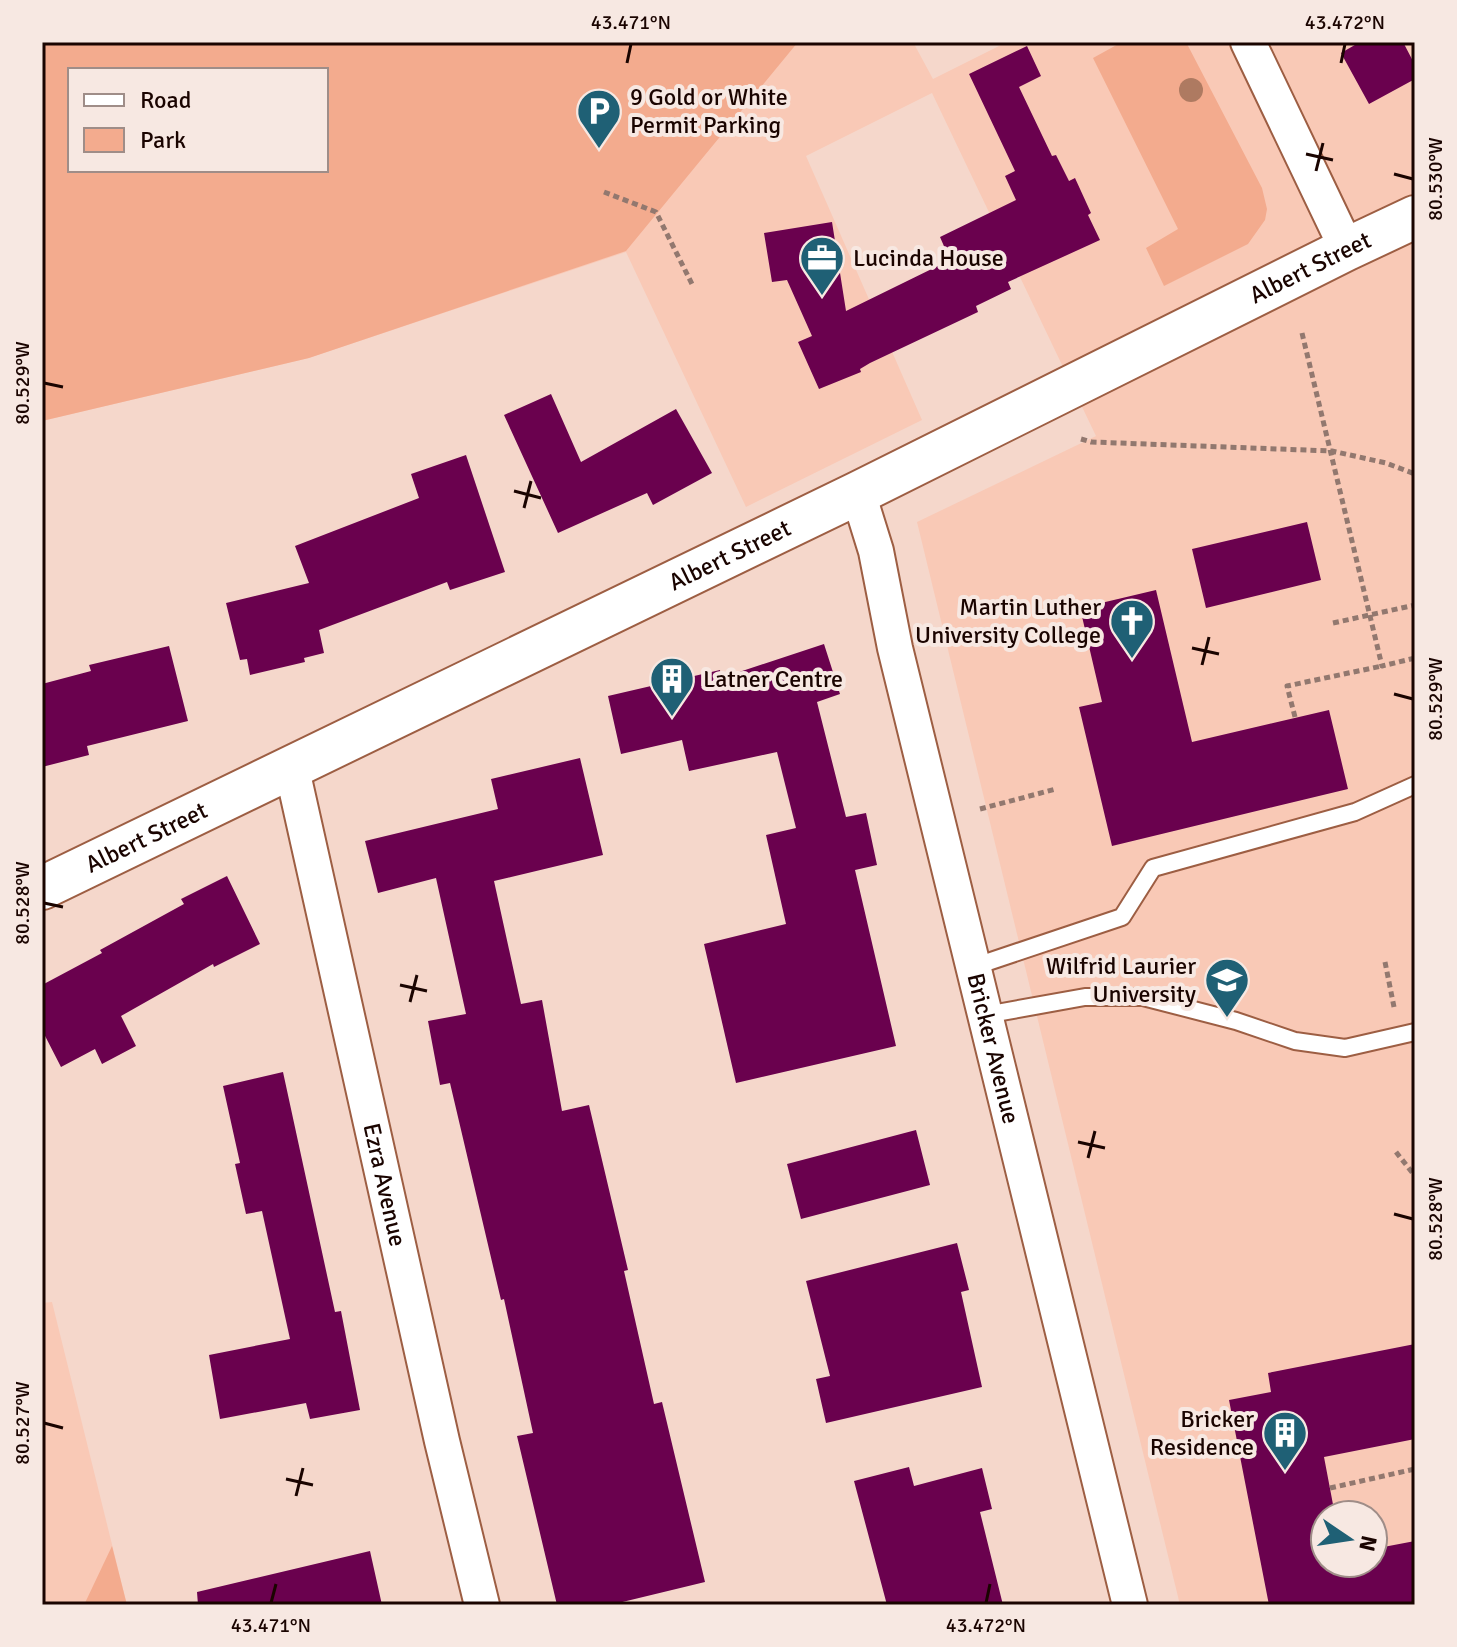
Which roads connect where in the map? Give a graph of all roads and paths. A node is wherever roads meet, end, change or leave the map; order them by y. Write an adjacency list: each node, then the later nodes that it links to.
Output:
1 (1248, 42): 4 (street)
2 (604, 192): 5 (path)
3 (1415, 217): 4 (street, Albert Street)
4 (1347, 249): 10 (street, Albert Street)
5 (692, 284)
6 (1302, 333): 8 (path)
7 (1081, 439): 8 (path)
8 (1332, 451): 9 (path); 12 (path)
9 (1415, 474)
10 (858, 493): 17 (street, Albert Street); 23 (street, Bricker Avenue)
11 (1415, 605): 12 (path)
12 (1370, 615): 13 (path); 15 (path)
13 (1333, 623)
14 (1415, 658): 15 (path)
15 (1382, 666): 16 (path)
16 (1295, 717)
17 (291, 765): 21 (street, Albert Street); 30 (street, Ezra Avenue)
18 (1415, 785): 23 (lane)
19 (1056, 789): 20 (path)
20 (980, 809)
21 (42, 888)
22 (1385, 962): 25 (path)
23 (973, 967): 24 (street, Bricker Avenue)
24 (985, 1015): 25 (lane); 31 (street, Bricker Avenue)
25 (1407, 1034)
26 (1396, 1152): 27 (path)
27 (1415, 1176)
28 (1415, 1469): 29 (path)
29 (1330, 1488)
30 (482, 1605)
31 (1130, 1605)

